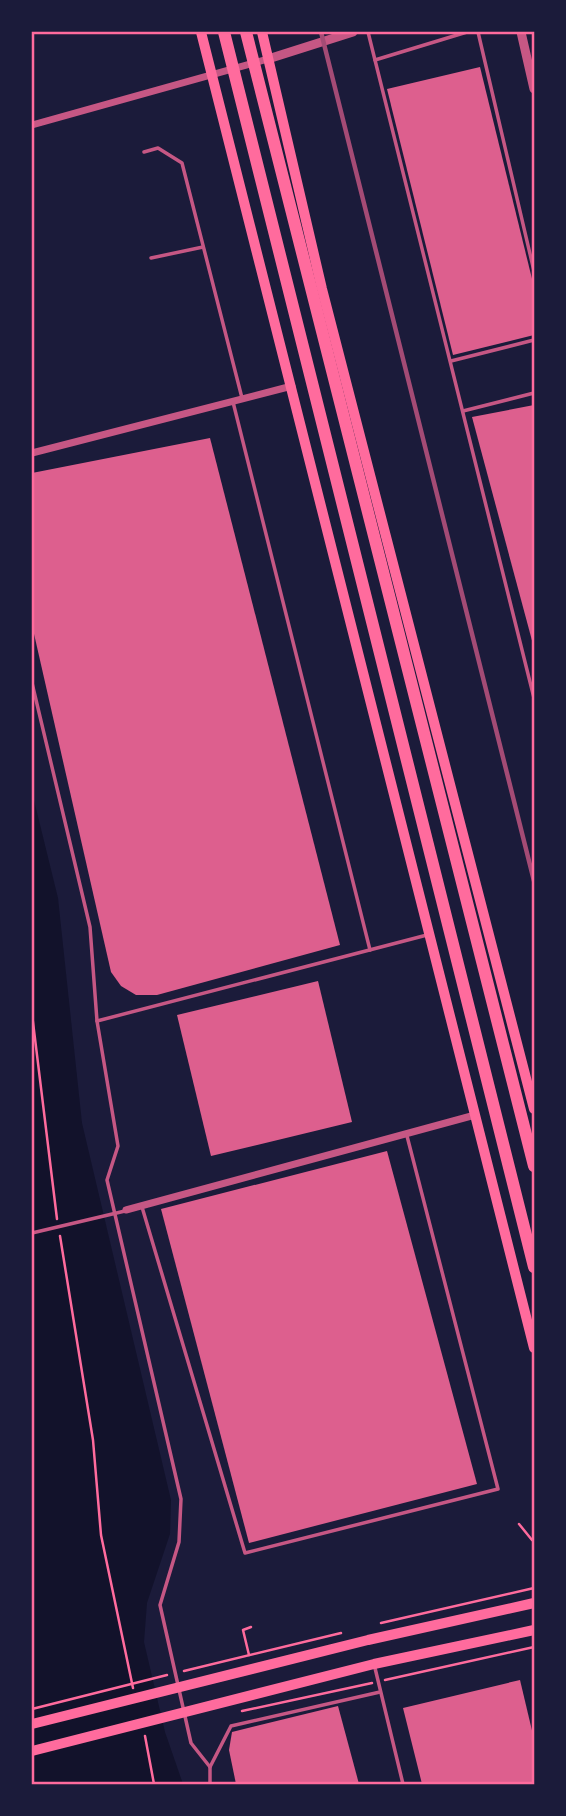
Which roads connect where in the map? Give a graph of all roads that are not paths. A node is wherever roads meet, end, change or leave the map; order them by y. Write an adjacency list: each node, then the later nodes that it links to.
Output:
1 (201, 32): 13 (main road)
2 (224, 32): 40 (highway)
3 (246, 32): 36 (highway)
4 (262, 32): 11 (main road)
5 (353, 32): 11 (street)
6 (368, 32): 12 (lane)
7 (467, 32): 12 (lane)
8 (478, 32): 19 (lane)
9 (521, 32): 10 (street)
10 (530, 49): 14 (street)
11 (268, 59): 13 (street); 33 (main road)
12 (375, 60): 21 (lane)
13 (210, 77): 15 (street); 22 (main road)
14 (534, 89)
15 (32, 125)
16 (144, 152): 17 (lane)
17 (203, 247): 18 (lane); 24 (lane)
18 (151, 258)
19 (534, 271)
20 (534, 340): 21 (lane)
21 (450, 361): 26 (lane)
22 (292, 386): 24 (street); 30 (main road)
23 (534, 393): 26 (lane)
24 (242, 398): 25 (street)
25 (232, 401): 27 (street); 31 (lane)
26 (463, 411): 29 (lane)
27 (32, 453)
28 (32, 683): 32 (lane)
29 (534, 698)
30 (430, 934): 31 (lane); 34 (main road)
31 (370, 950): 32 (lane)
32 (97, 1021): 48 (lane)
33 (534, 1109)
34 (475, 1115): 35 (street); 41 (main road)
35 (406, 1133): 37 (street); 37 (lane)
36 (534, 1166)
37 (141, 1206): 38 (street)
38 (126, 1210): 39 (lane)
39 (32, 1233)
40 (534, 1267)
41 (534, 1348)
42 (534, 1603): 46 (main road)
43 (534, 1630): 44 (main road)
44 (374, 1664): 45 (lane); 47 (main road)
45 (380, 1692): 48 (lane); 50 (lane)
46 (32, 1724)
47 (32, 1751)
48 (209, 1767): 49 (lane)
49 (210, 1784)
50 (403, 1784)

